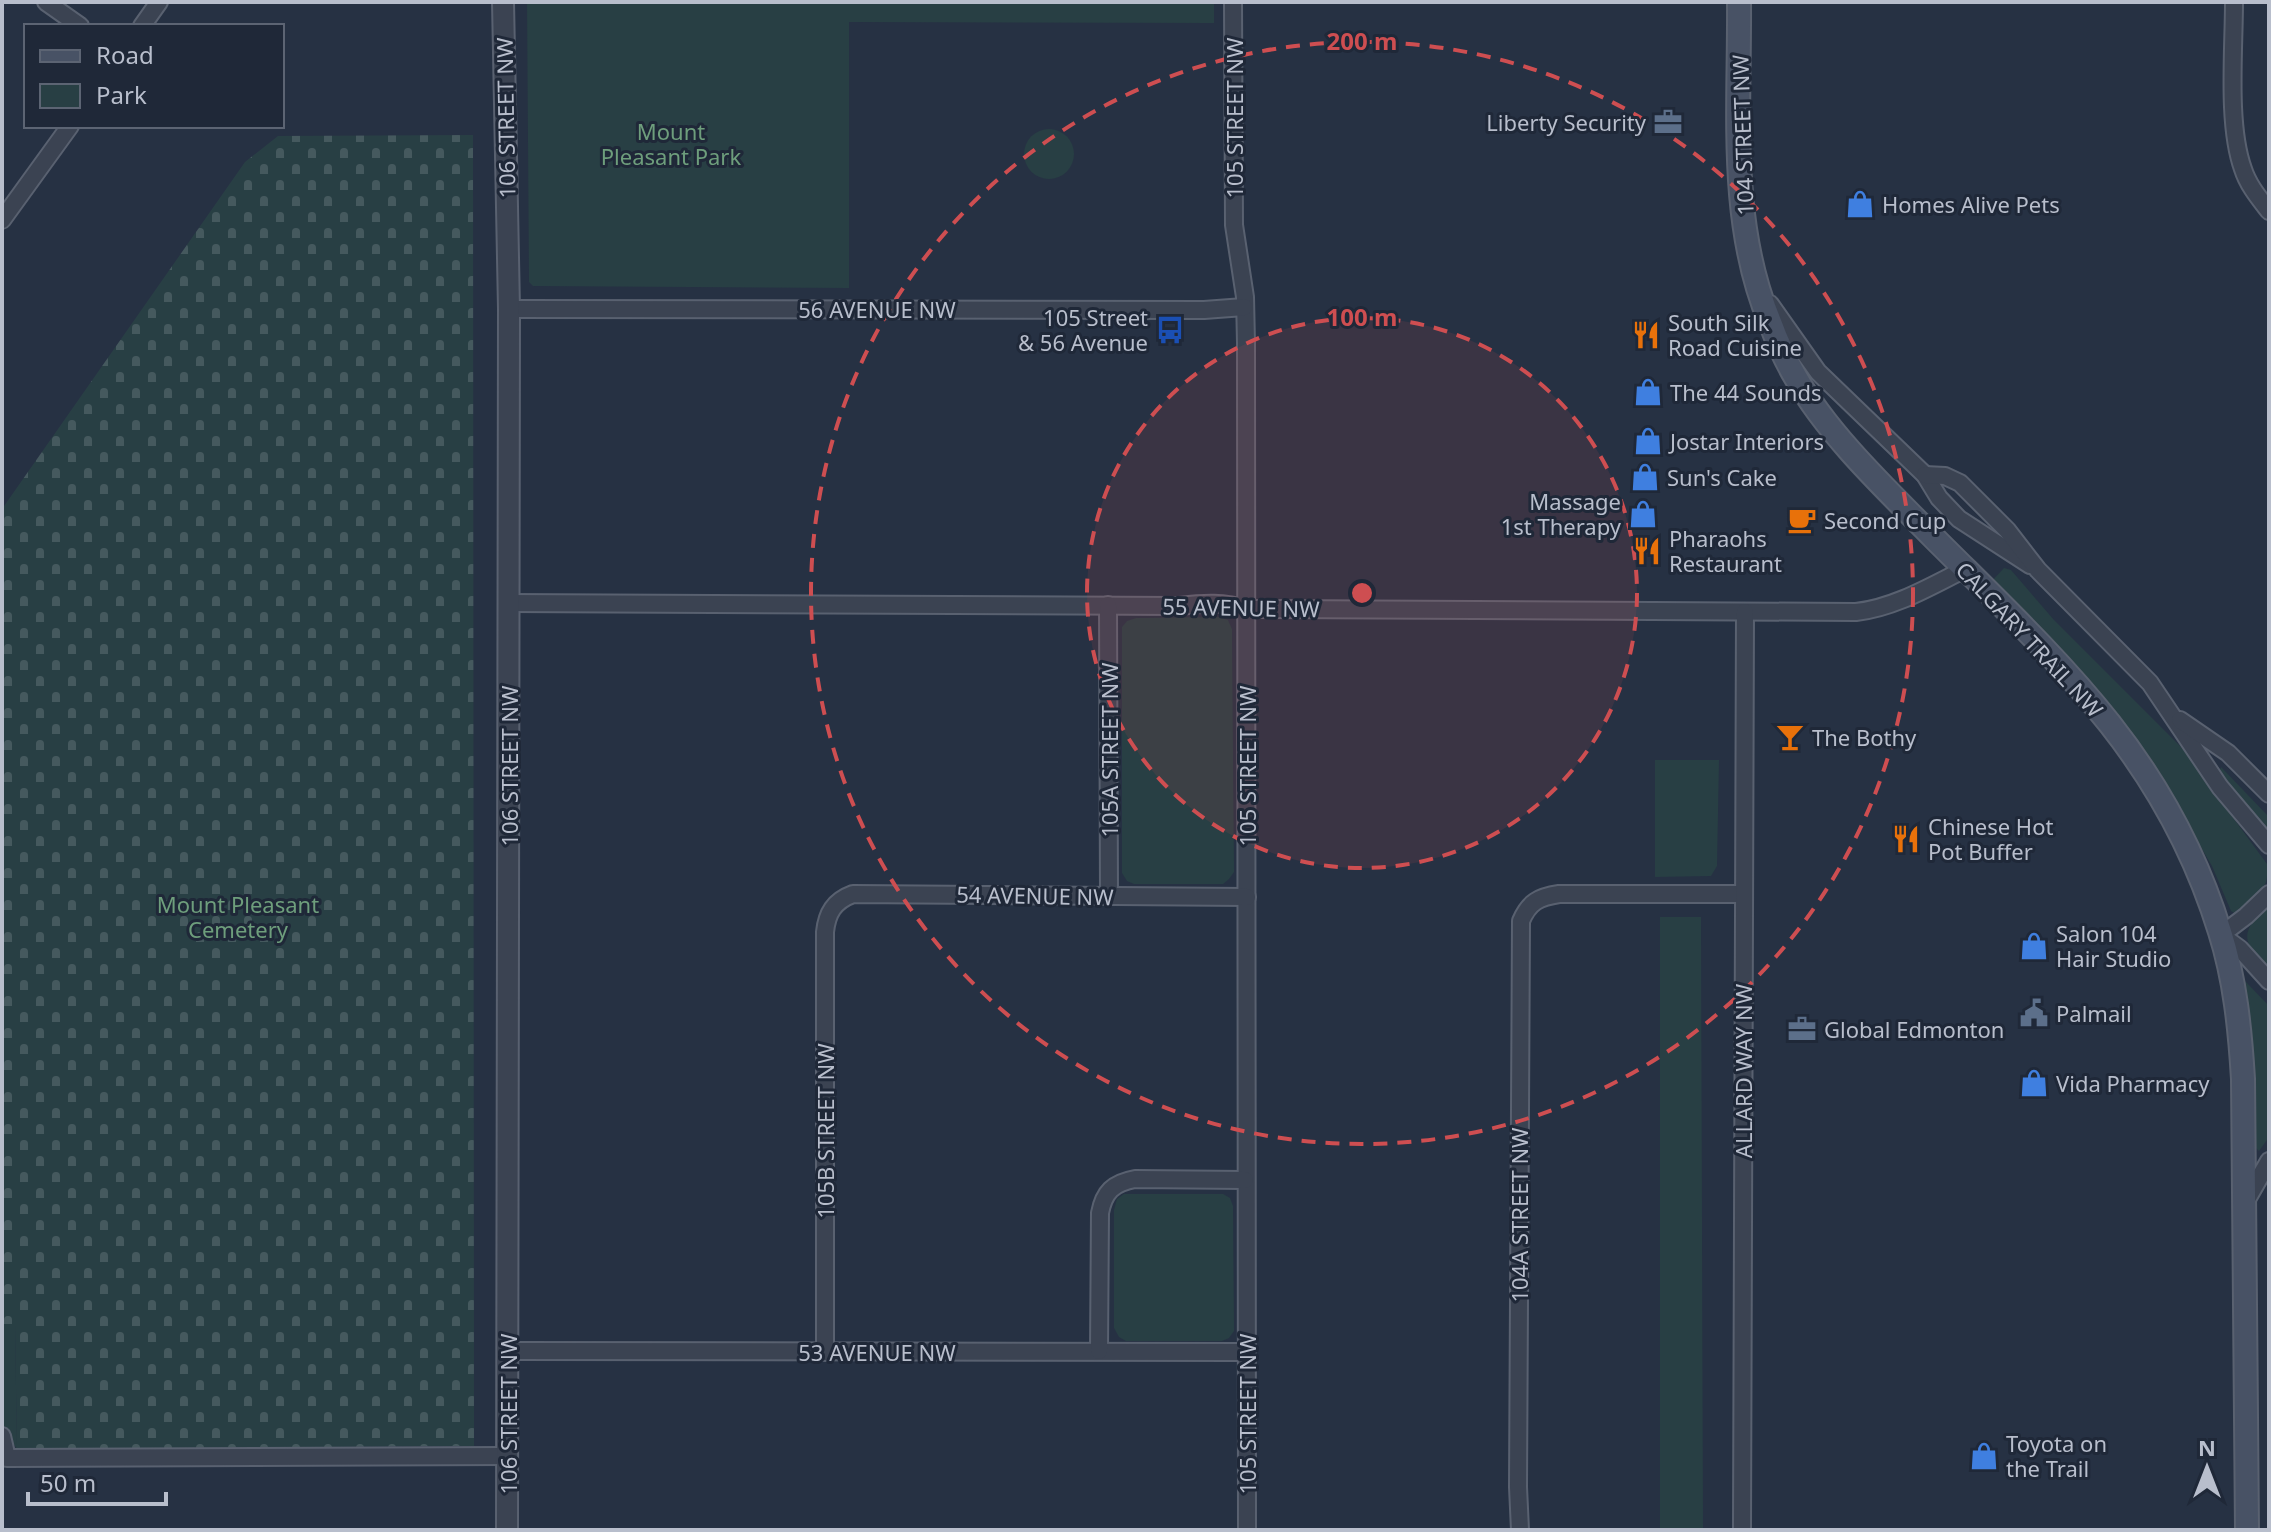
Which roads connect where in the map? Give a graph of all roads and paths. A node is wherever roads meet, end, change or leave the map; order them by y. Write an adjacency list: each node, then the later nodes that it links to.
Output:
1 (46, 2): 7 (street)
2 (159, 2): 8 (street)
3 (503, 2): 14 (street, 106 STREET NW)
4 (1233, 2): 13 (street, 105 STREET NW)
5 (1739, 2): 12 (main road, 104 STREET NW)
6 (2234, 2): 10 (street)
7 (77, 24)
8 (143, 24)
9 (69, 128): 11 (street)
10 (2269, 211)
11 (2, 220)
12 (1755, 277): 15 (street, CALGARY TRAIL NW); 16 (main road, CALGARY TRAIL NW)
13 (1244, 307): 14 (street, 56 AVENUE NW); 20 (street, 105 STREET NW)
14 (509, 309): 18 (street, 106 STREET NW)
15 (1925, 475): 17 (street, CALGARY TRAIL NW); 17 (street, CALGARY TRAIL NW)
16 (1965, 569): 21 (street, 55 AVENUE NW); 30 (main road, CALGARY TRAIL NW)
17 (2038, 570): 22 (street, CALGARY TRAIL NW)
18 (508, 603): 19 (street, 55 AVENUE NW); 35 (street, 106 STREET NW)
19 (1108, 605): 20 (street, 55 AVENUE NW); 27 (street, 105A STREET NW)
20 (1247, 609): 21 (street, 55 AVENUE NW); 28 (street, 105 STREET NW)
21 (1745, 612): 25 (street, ALLARD WAY NW)
22 (2172, 714): 23 (street, CALGARY TRAIL NW); 24 (street, CALGARY TRAIL NW)
23 (2269, 794)
24 (2269, 845)
25 (1744, 894): 43 (street, 104A STREET NW); 44 (street, ALLARD WAY NW)
26 (2269, 894): 30 (street)
27 (1109, 896): 28 (street, 54 AVENUE NW); 29 (street, 54 AVENUE NW)
28 (1247, 897): 33 (street, 105 STREET NW)
29 (830, 910): 37 (street, 105B STREET NW)
30 (2221, 935): 31 (street); 34 (main road, CALGARY TRAIL NW)
31 (2269, 981)
32 (2269, 1161): 34 (street)
33 (1245, 1180): 36 (street); 38 (street, 105 STREET NW)
34 (2245, 1202): 45 (main road, CALGARY TRAIL NW)
35 (507, 1351): 37 (street, 53 AVENUE NW); 40 (street, 106 STREET NW)
36 (1099, 1351): 37 (street, 53 AVENUE NW); 38 (street, 53 AVENUE NW)
37 (825, 1352)
38 (1247, 1352): 42 (street, 105 STREET NW)
39 (2, 1436): 40 (street)
40 (507, 1456): 41 (street, 106 STREET NW)
41 (507, 1530)
42 (1247, 1530)
43 (1520, 1530)
44 (1742, 1530)
45 (2247, 1530)

